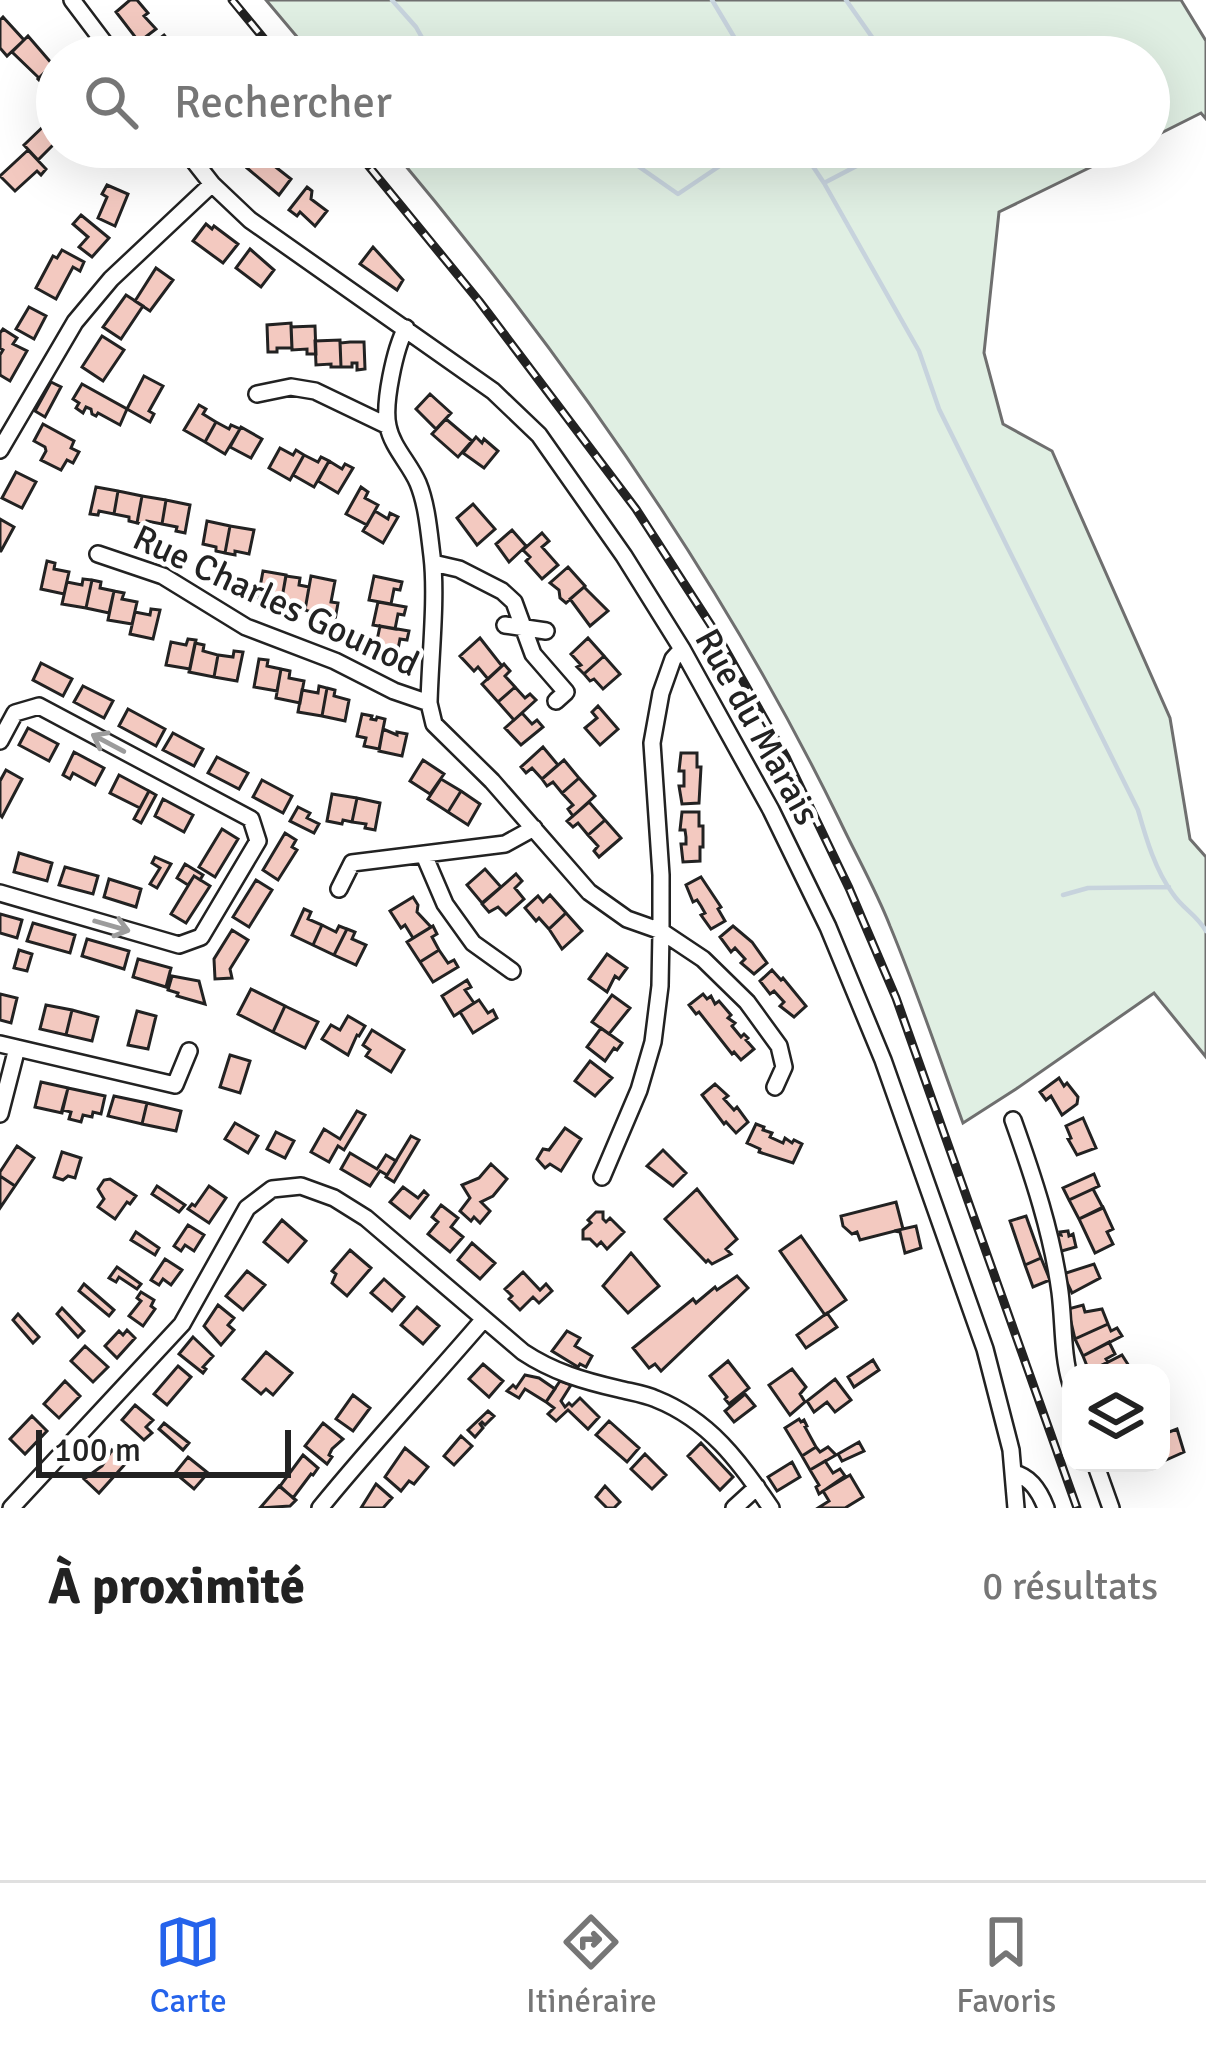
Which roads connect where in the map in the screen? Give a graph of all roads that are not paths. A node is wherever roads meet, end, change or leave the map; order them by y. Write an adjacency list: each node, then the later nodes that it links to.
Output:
1 (72, 0): 2 (street)
2 (99, 36)
3 (199, 168): 4 (street, Rue du Marais)
4 (212, 184): 5 (street, Rue du Marais); 8 (street)
5 (406, 328): 7 (street); 14 (street, Rue du Marais)
6 (257, 394): 7 (street)
7 (388, 426): 10 (street)
8 (0, 448)
9 (98, 554): 16 (street, Rue Charles Gounod)
10 (433, 563): 12 (street); 16 (street)
11 (505, 625): 12 (street)
12 (524, 628): 13 (street); 15 (street)
13 (546, 631)
14 (682, 649): 22 (street); 33 (street, Rue du Marais)
15 (556, 701)
16 (429, 703): 18 (street)
17 (0, 741): 21 (street, one-way to 17)
18 (534, 829): 19 (street); 22 (street)
19 (424, 855): 20 (street); 23 (street)
20 (339, 890)
21 (0, 893)
22 (661, 931): 26 (street); 29 (street)
23 (512, 971)
24 (8, 1046): 25 (street); 27 (street)
25 (189, 1051)
26 (775, 1087)
27 (0, 1114)
28 (1013, 1120): 31 (street)
29 (602, 1177)
30 (484, 1319): 34 (street); 35 (street); 36 (street)
31 (1066, 1364)
32 (1098, 1472): 41 (street)
33 (1014, 1473): 39 (street, Rue du Marais); 40 (street)
34 (757, 1487): 37 (street); 38 (street)
35 (11, 1508)
36 (320, 1508)
37 (734, 1508)
38 (771, 1508)
39 (1016, 1508)
40 (1046, 1508)
41 (1111, 1508)

